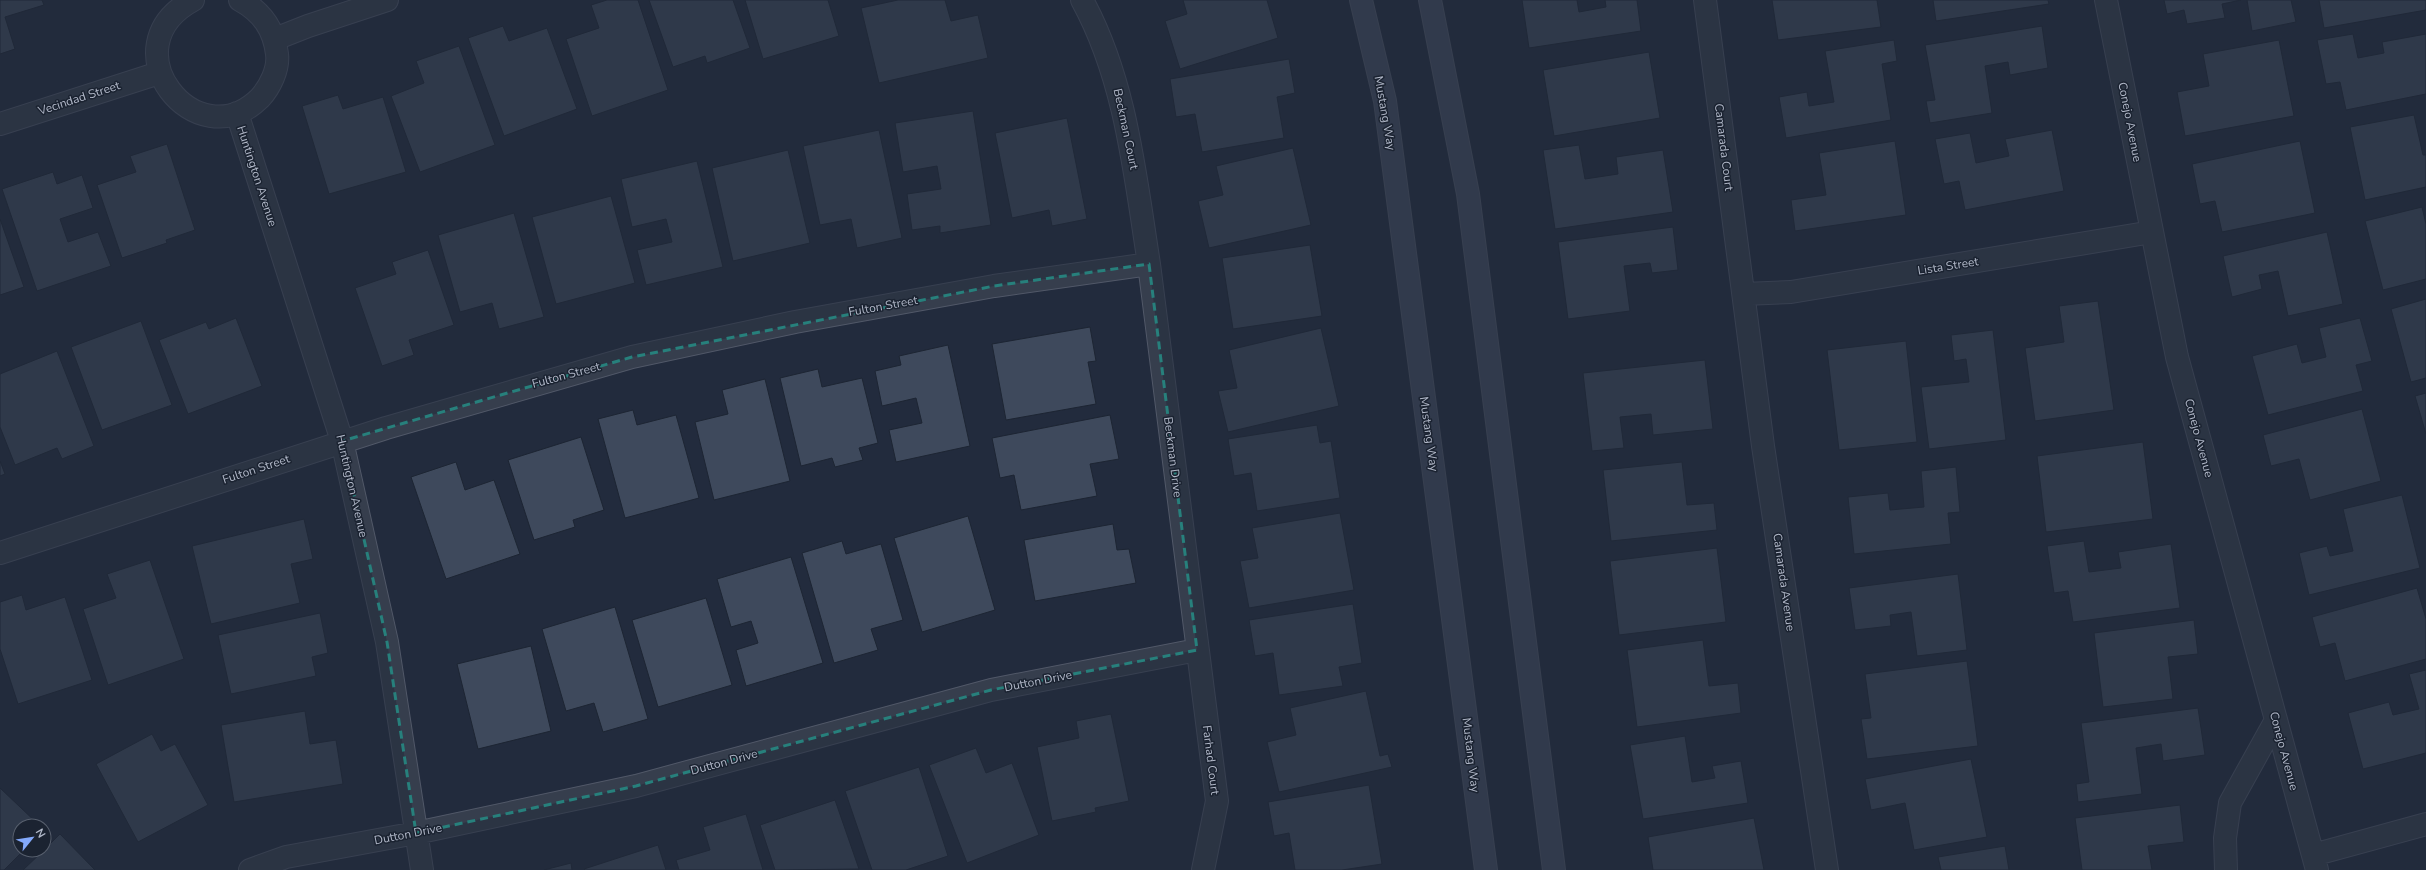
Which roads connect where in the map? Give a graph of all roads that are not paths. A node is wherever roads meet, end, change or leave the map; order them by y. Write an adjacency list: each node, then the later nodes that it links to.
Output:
1 (193, 0): 10 (street)
2 (240, 0): 9 (street)
3 (387, 0): 9 (street)
4 (1082, 0): 14 (street, Beckman Court)
5 (1361, 0): 26 (street, Mustang Way)
6 (1430, 0): 27 (street)
7 (1705, 0): 15 (street, Camarada Court)
8 (2106, 0): 13 (street, Conejo Avenue)
9 (275, 39): 11 (street)
10 (159, 73): 11 (street); 12 (street, Vecindad Street)
11 (237, 113): 16 (street, Huntington Avenue)
12 (0, 124)
13 (2152, 232): 15 (street, Lista Street); 19 (street, Conejo Avenue)
14 (1149, 264): 16 (street, Fulton Street); 18 (street, Beckman Drive)
15 (1744, 294): 28 (street, Camarada Avenue)
16 (342, 441): 17 (street, Fulton Street); 21 (street, Huntington Avenue)
17 (0, 553)
18 (1197, 650): 21 (street, Dutton Drive); 25 (street, Farhad Court)
19 (2276, 720): 22 (street, Conejo Avenue); 29 (street)
20 (2426, 824): 22 (street)
21 (416, 833): 23 (street, Dutton Drive); 24 (street, Huntington Avenue)
22 (2315, 862)
23 (250, 870)
24 (422, 870)
25 (1203, 870)
26 (1486, 870)
27 (1554, 870)
28 (1826, 870)
29 (2226, 870)

